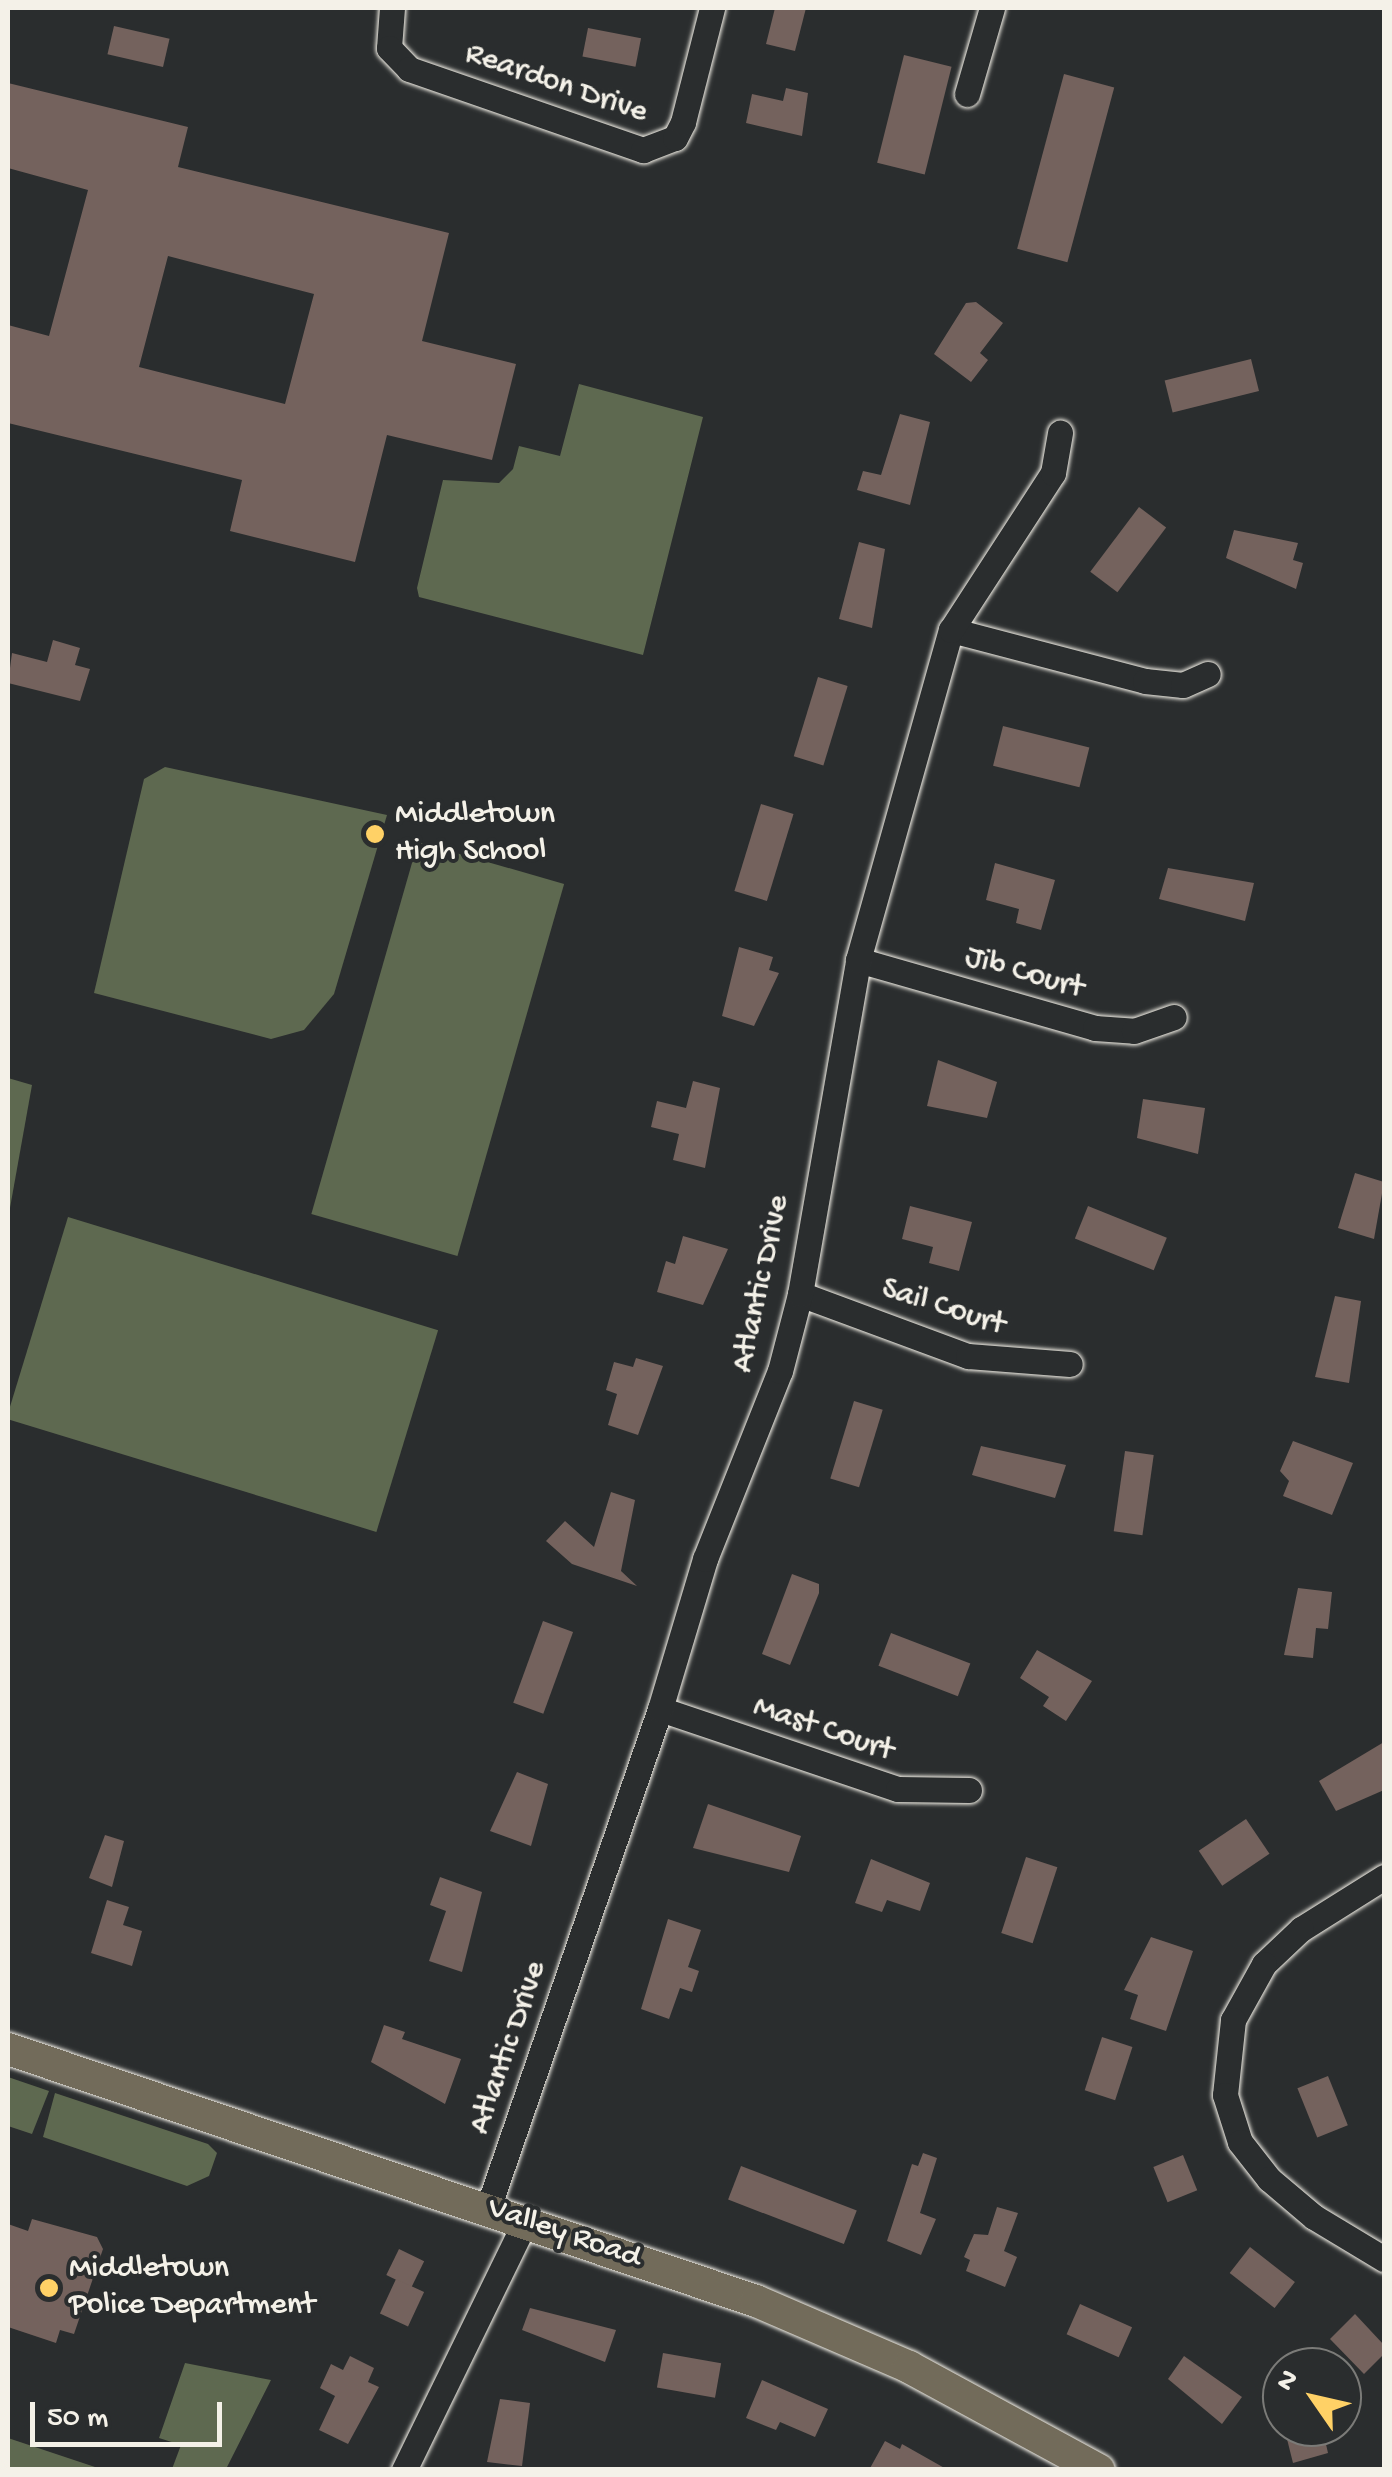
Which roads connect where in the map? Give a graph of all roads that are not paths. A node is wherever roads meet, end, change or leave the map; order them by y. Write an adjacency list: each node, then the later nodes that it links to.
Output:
1 (392, 8): 2 (street, Reardon Drive)
2 (712, 8)
3 (992, 8): 4 (street)
4 (967, 94)
5 (1060, 433): 6 (street, Atlantic Drive)
6 (951, 630): 7 (street); 8 (street, Atlantic Drive)
7 (1208, 674)
8 (858, 960): 9 (street, Jib Court); 10 (street, Atlantic Drive)
9 (1174, 1017)
10 (800, 1294): 11 (street, Sail Court); 12 (street, Atlantic Drive)
11 (1070, 1364)
12 (660, 1710): 13 (street, Mast Court); 16 (street, Atlantic Drive)
13 (969, 1790)
14 (1384, 1877): 18 (street)
15 (8, 2049): 16 (main road, Valley Road)
16 (488, 2208): 17 (main road, Valley Road)
17 (526, 2220): 19 (street); 20 (main road, Valley Road)
18 (1384, 2259)
19 (404, 2470)
20 (1099, 2470)

